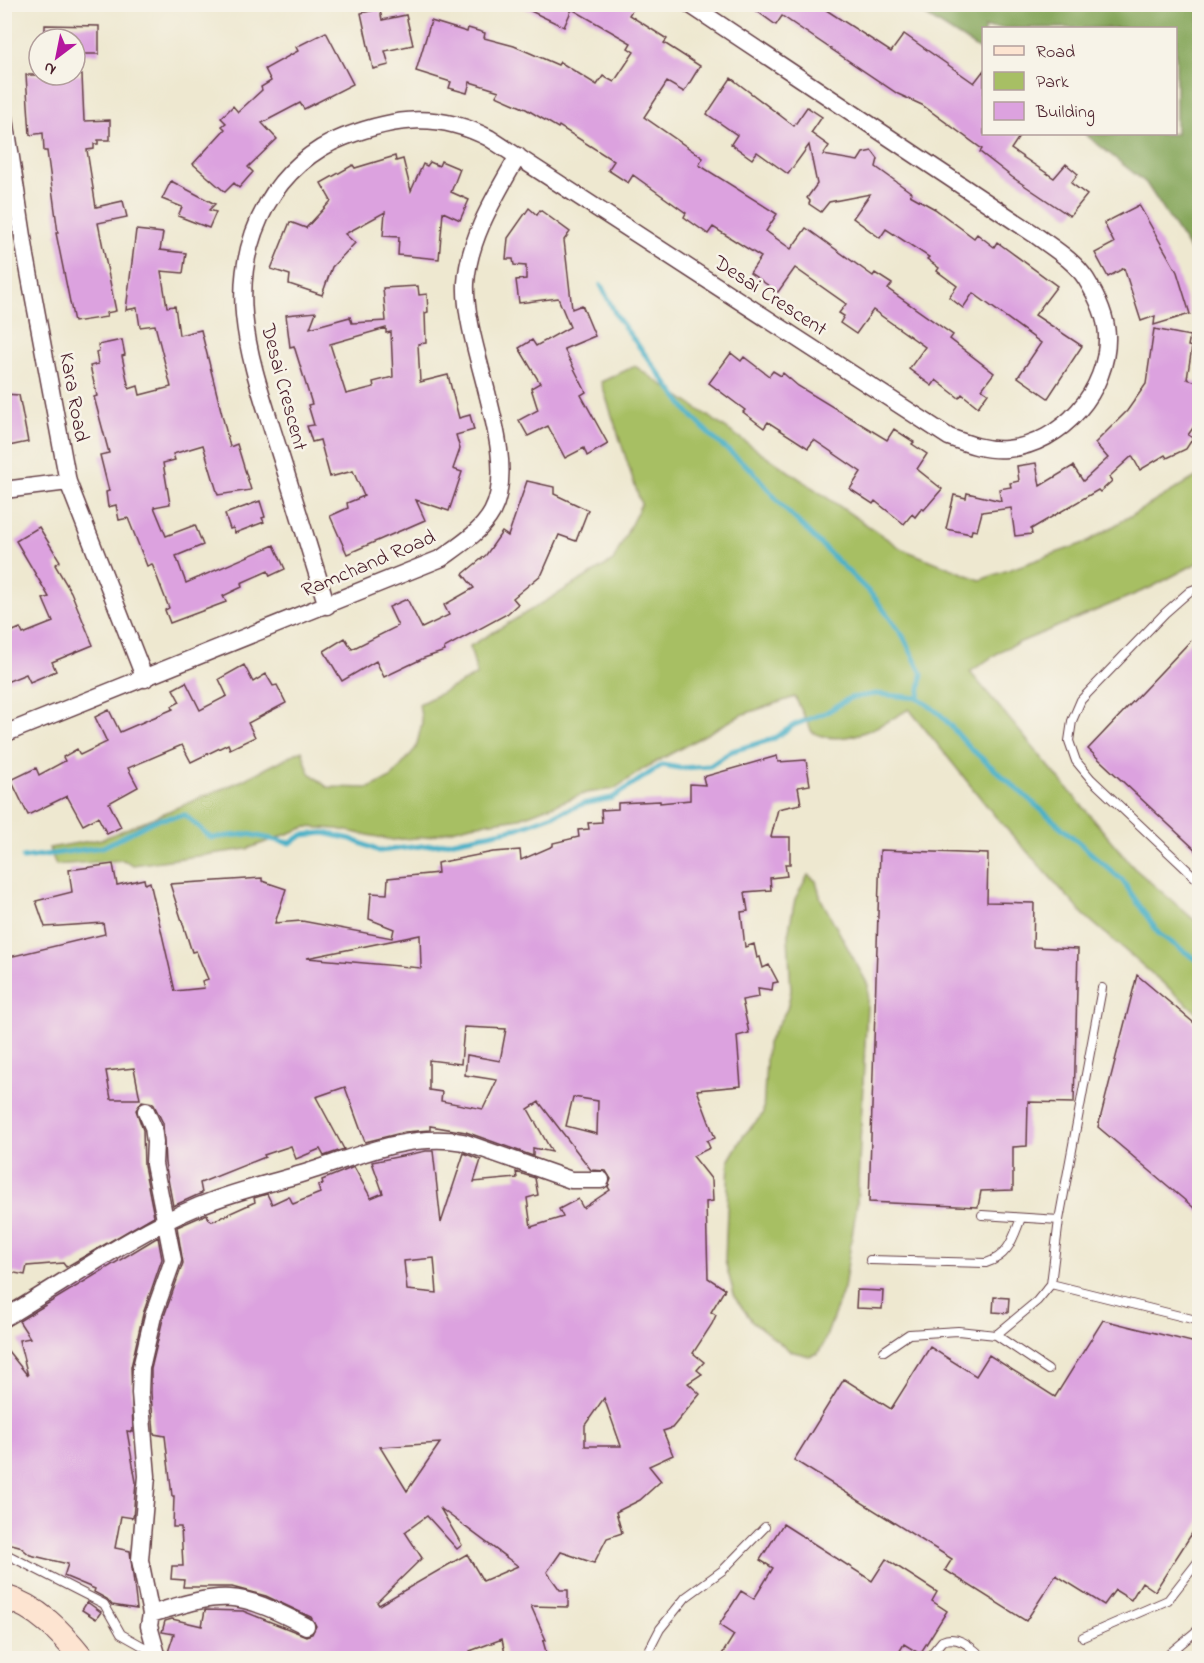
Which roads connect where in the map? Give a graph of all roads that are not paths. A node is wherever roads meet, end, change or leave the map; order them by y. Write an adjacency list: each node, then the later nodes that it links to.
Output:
1 (689, 4): 3 (street, Desai Crescent)
2 (4, 112): 4 (street, Kara Road)
3 (518, 156): 7 (street, Ramchand Road); 7 (street, Desai Crescent)
4 (68, 482): 5 (street); 8 (street, Kara Road)
5 (4, 490)
6 (1200, 587): 10 (lane)
7 (327, 606): 8 (street, Ramchand Road)
8 (145, 680): 9 (street, Ramchand Road)
9 (4, 734)
10 (1200, 882)
11 (1101, 988): 16 (lane)
12 (146, 1111): 17 (street)
13 (601, 1180): 17 (street)
14 (982, 1215): 15 (lane)
15 (1021, 1218): 16 (lane); 18 (lane)
16 (1059, 1220): 19 (lane)
17 (164, 1221): 20 (street); 29 (street)
18 (870, 1260)
19 (1051, 1284): 21 (lane); 22 (lane)
20 (4, 1318)
21 (1200, 1321)
22 (996, 1335): 23 (lane); 24 (lane)
23 (884, 1351)
24 (1048, 1370)
25 (765, 1527): 37 (lane)
26 (4, 1553): 35 (lane)
27 (1200, 1558): 32 (lane)
28 (4, 1597): 36 (street)
29 (151, 1614): 30 (street); 35 (street)
30 (306, 1626)
31 (1200, 1628): 33 (lane)
32 (1083, 1637)
33 (1170, 1653)
34 (973, 1655): 38 (lane); 39 (lane)
35 (157, 1656)
36 (82, 1659)
37 (645, 1659)
38 (928, 1659)
39 (984, 1659)

